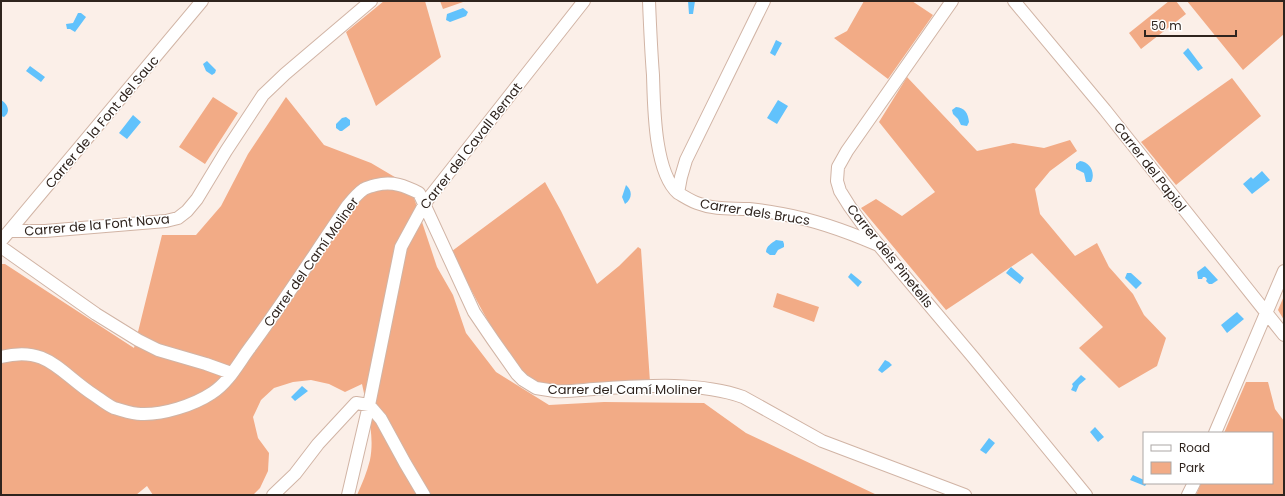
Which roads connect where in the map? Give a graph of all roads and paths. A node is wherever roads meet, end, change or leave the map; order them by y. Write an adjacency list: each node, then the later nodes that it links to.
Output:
1 (202, 1): 10 (street, Carrer de la Font del Sauc)
2 (371, 1): 10 (street, Carrer de la Font Nova)
3 (584, 1): 9 (street, Carrer del Cavall Bernat)
4 (648, 1): 8 (street)
5 (764, 1): 8 (street)
6 (952, 1): 12 (street, Carrer dels Pinetells)
7 (1014, 1): 15 (street, Carrer del Papiol)
8 (678, 193): 12 (street, Carrer dels Brucs)
9 (425, 203): 18 (street, Carrer del Camí Moliner); 19 (street, Carrer del Cavall Bernat); 25 (street, Carrer del Camí Moliner)
10 (10, 231): 11 (street, Carrer de la Font del Sauc)
11 (1, 241)
12 (879, 245): 26 (street, Carrer dels Pinetells)
13 (1, 246): 18 (street)
14 (1284, 271): 15 (street)
15 (1266, 314): 16 (street, Carrer del Papiol); 20 (street)
16 (1284, 335)
17 (1, 357): 18 (street, Carrer del Camí Moliner)
18 (232, 373)
19 (369, 405): 22 (street); 23 (street, Carrer del Cavall Bernat); 24 (street)
20 (1215, 432)
21 (1194, 484): 27 (street)
22 (273, 495)
23 (348, 495)
24 (424, 495)
25 (964, 495)
26 (1086, 495)
27 (1188, 495)

